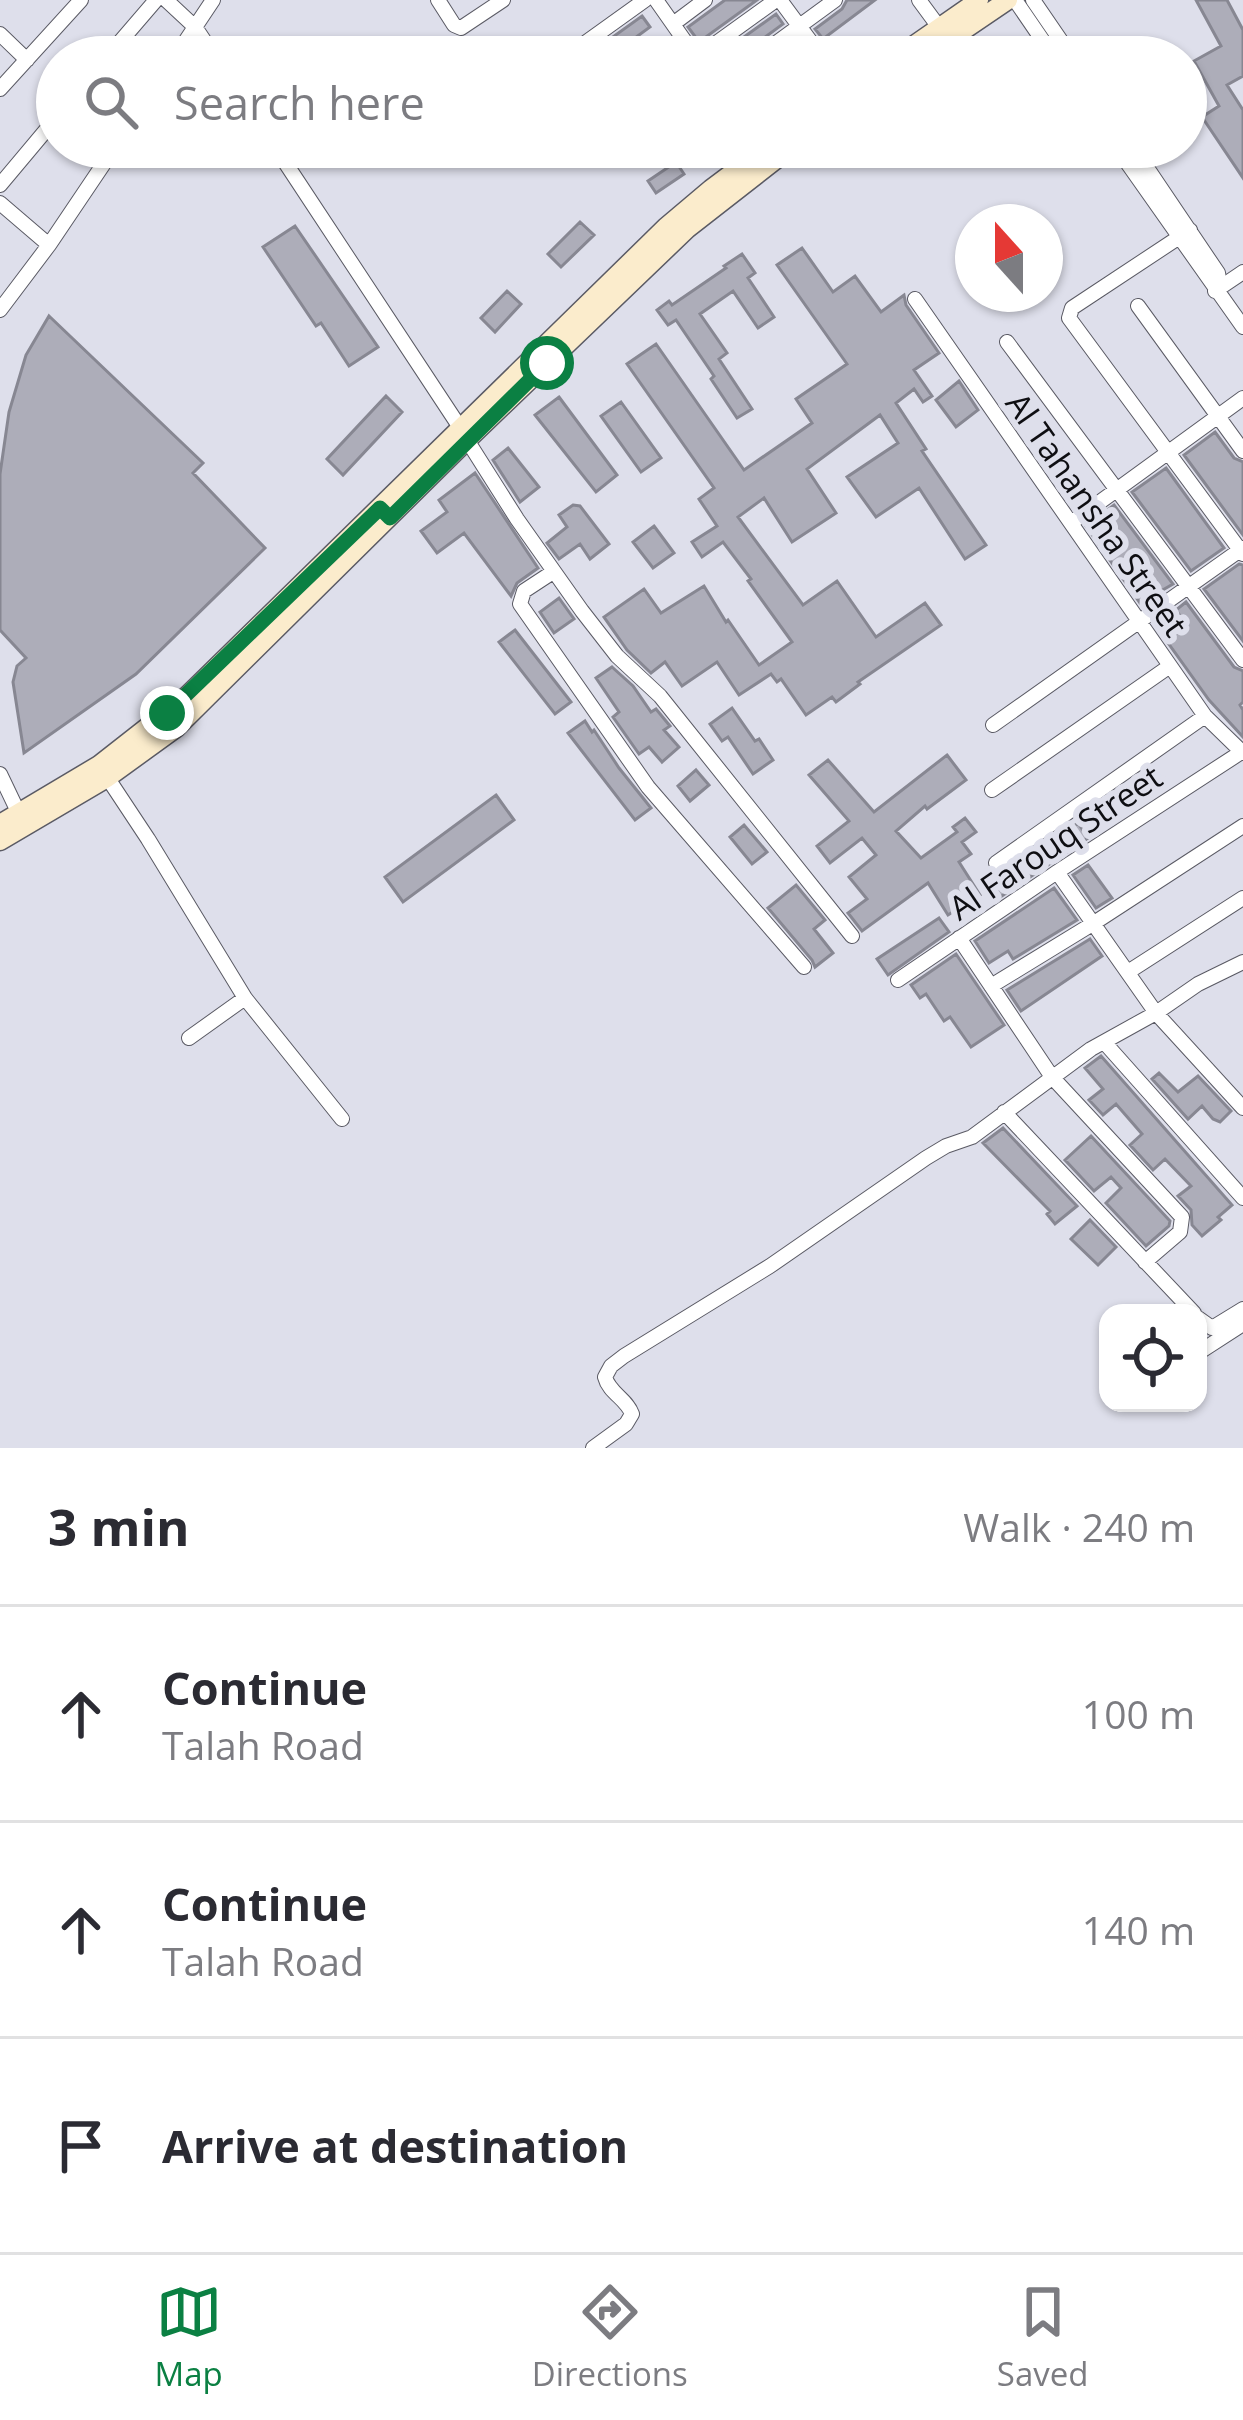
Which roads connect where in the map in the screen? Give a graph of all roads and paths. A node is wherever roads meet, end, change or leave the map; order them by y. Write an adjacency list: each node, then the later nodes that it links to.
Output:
1 (81, 0): 21 (street)
2 (156, 0): 22 (street)
3 (166, 0): 18 (street)
4 (214, 0): 18 (street)
5 (438, 0): 6 (street)
6 (503, 0)
7 (646, 0): 25 (street)
8 (656, 0): 16 (street)
9 (705, 0): 16 (street)
10 (778, 0): 17 (street); 27 (street)
11 (835, 0): 17 (street)
12 (919, 0): 20 (street)
13 (979, 0): 20 (main road)
14 (1012, 0): 20 (main road); 31 (street)
15 (1033, 0): 32 (street)
16 (673, 24): 26 (street)
17 (799, 26): 28 (street); 29 (street)
18 (195, 27): 23 (street); 24 (street)
19 (0, 34): 34 (street)
20 (944, 34): 30 (main road)
21 (49, 36)
22 (125, 36)
23 (189, 36)
24 (201, 36)
25 (595, 36)
26 (682, 36)
27 (727, 36)
28 (785, 36)
29 (806, 36)
30 (940, 36)
31 (1039, 36)
32 (1058, 36)
33 (36, 50): 34 (street)
34 (27, 60): 35 (street)
35 (0, 89)
36 (36, 142): 43 (street)
37 (101, 168): 46 (street)
38 (289, 168): 56 (street)
39 (737, 168): 56 (main road)
40 (765, 168): 56 (main road)
41 (1133, 168): 45 (street)
42 (1145, 168): 45 (street)
43 (0, 185)
44 (0, 203): 46 (street)
45 (1184, 233): 48 (street); 58 (street)
46 (49, 245): 51 (street)
47 (1243, 272): 48 (street)
48 (1215, 291): 52 (street)
49 (915, 299): 60 (street, Al Tahansha Street)
50 (1138, 306): 55 (street)
51 (0, 310)
52 (1243, 327)
53 (1007, 342): 59 (street)
54 (1243, 398): 55 (street)
55 (1217, 417): 57 (street); 58 (street)
56 (464, 434): 62 (street); 70 (main road)
57 (1243, 451)
58 (1168, 453): 59 (street); 61 (street)
59 (1115, 491): 60 (street); 63 (street)
60 (1071, 524): 64 (street, Al Tahansha Street)
61 (1242, 551): 63 (street)
62 (553, 572): 81 (street); 84 (street)
63 (1189, 589): 64 (street); 65 (street)
64 (1140, 623): 66 (street, Al Tahansha Street); 68 (street)
65 (1243, 660)
66 (1170, 666): 67 (street, Al Tahansha Street); 72 (street)
67 (1205, 716): 69 (street, Al Tahansha Street); 77 (street)
68 (993, 725)
69 (1242, 752): 78 (street, Al Farouq Street)
70 (103, 771): 73 (main road); 88 (street)
71 (0, 774): 73 (street)
72 (992, 790)
73 (22, 820): 74 (main road); 76 (main road)
74 (0, 824)
75 (1243, 826): 80 (street)
76 (0, 841)
77 (996, 863)
78 (1057, 872): 80 (street); 82 (street, Al Farouq Street)
79 (1243, 898): 85 (street)
80 (1094, 923): 85 (street); 87 (street)
81 (852, 936)
82 (959, 938): 86 (street, Al Farouq Street); 87 (street)
83 (1243, 962): 89 (street)
84 (804, 967)
85 (1128, 972): 89 (street)
86 (898, 980)
87 (991, 986): 92 (street)
88 (245, 998): 90 (street); 95 (street)
89 (1156, 1013): 91 (street); 93 (street)
90 (189, 1038)
91 (1104, 1042): 92 (street); 96 (street)
92 (1052, 1076): 94 (street); 97 (street)
93 (1243, 1108)
94 (1004, 1112): 97 (street); 103 (street)
95 (341, 1119)
96 (1243, 1198)
97 (1145, 1262): 98 (street)
98 (1185, 1304)
99 (1243, 1309): 101 (street)
100 (1243, 1324): 102 (street)
101 (1207, 1326)
102 (1207, 1347)
103 (593, 1448)

